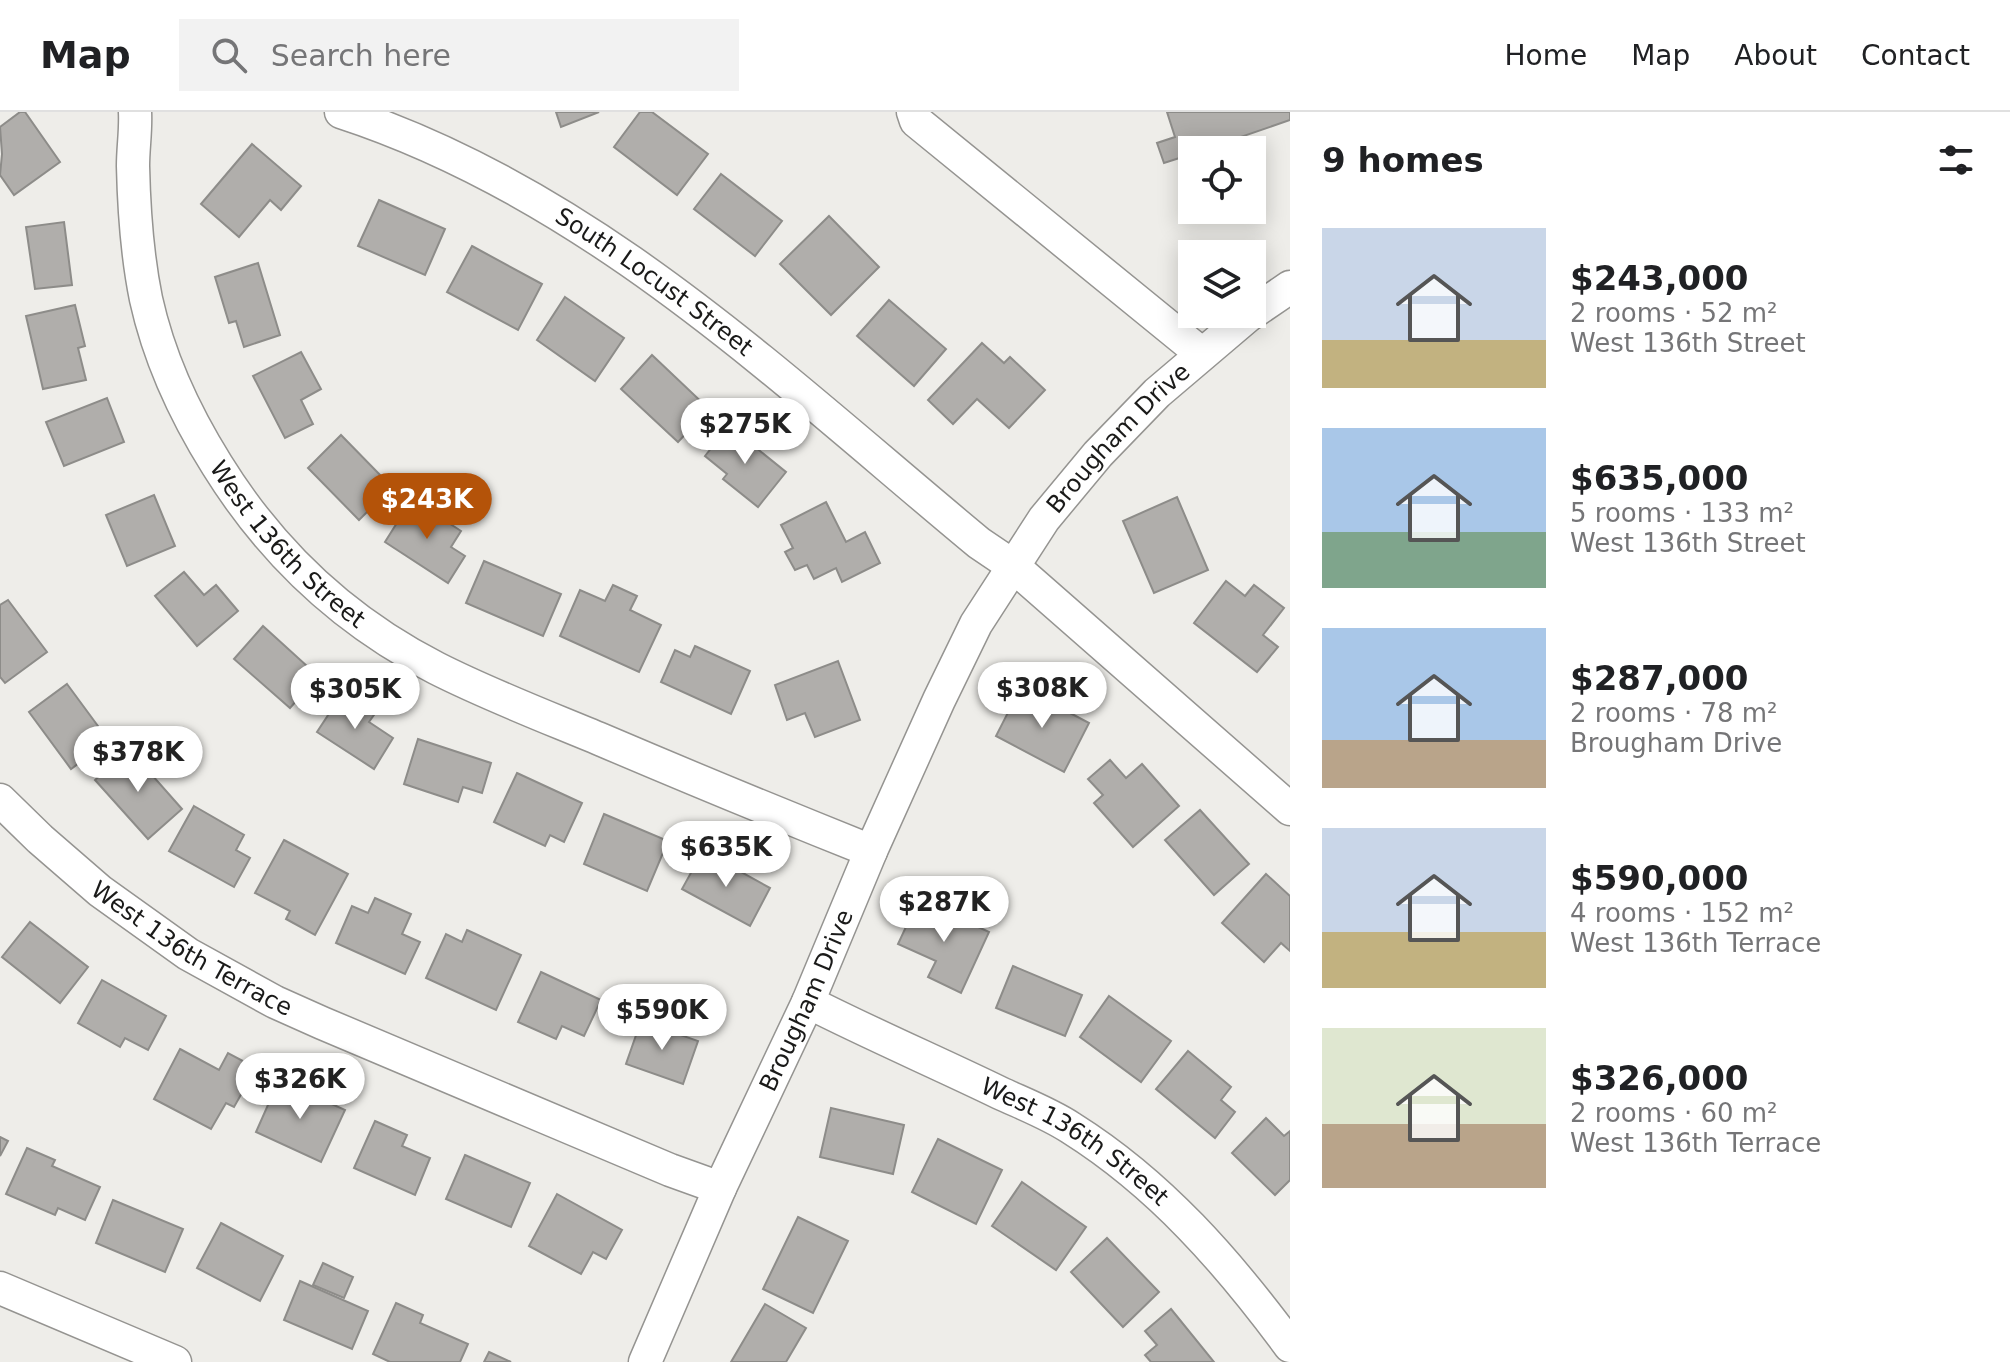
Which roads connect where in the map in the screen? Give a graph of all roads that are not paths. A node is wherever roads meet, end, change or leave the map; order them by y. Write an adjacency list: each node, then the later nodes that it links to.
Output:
1 (135, 112): 12 (street, West 136th Street)
2 (341, 112): 4 (street, South Locust Street)
3 (913, 112): 8 (street)
4 (384, 119): 9 (street, South Locust Street)
5 (1290, 287): 6 (street, Brougham Drive)
6 (1266, 303)
7 (1233, 328): 8 (street, Brougham Drive)
8 (1202, 354): 9 (street, Brougham Drive)
9 (1013, 566): 11 (street, South Locust Street); 12 (street, Brougham Drive)
10 (0, 800): 14 (street, West 136th Terrace)
11 (1290, 809)
12 (871, 851): 13 (street, Brougham Drive)
13 (808, 1002): 14 (street, Brougham Drive); 16 (street, West 136th Street)
14 (720, 1188): 18 (street, Brougham Drive)
15 (0, 1288): 17 (street)
16 (1290, 1346)
17 (175, 1362)
18 (645, 1362)

